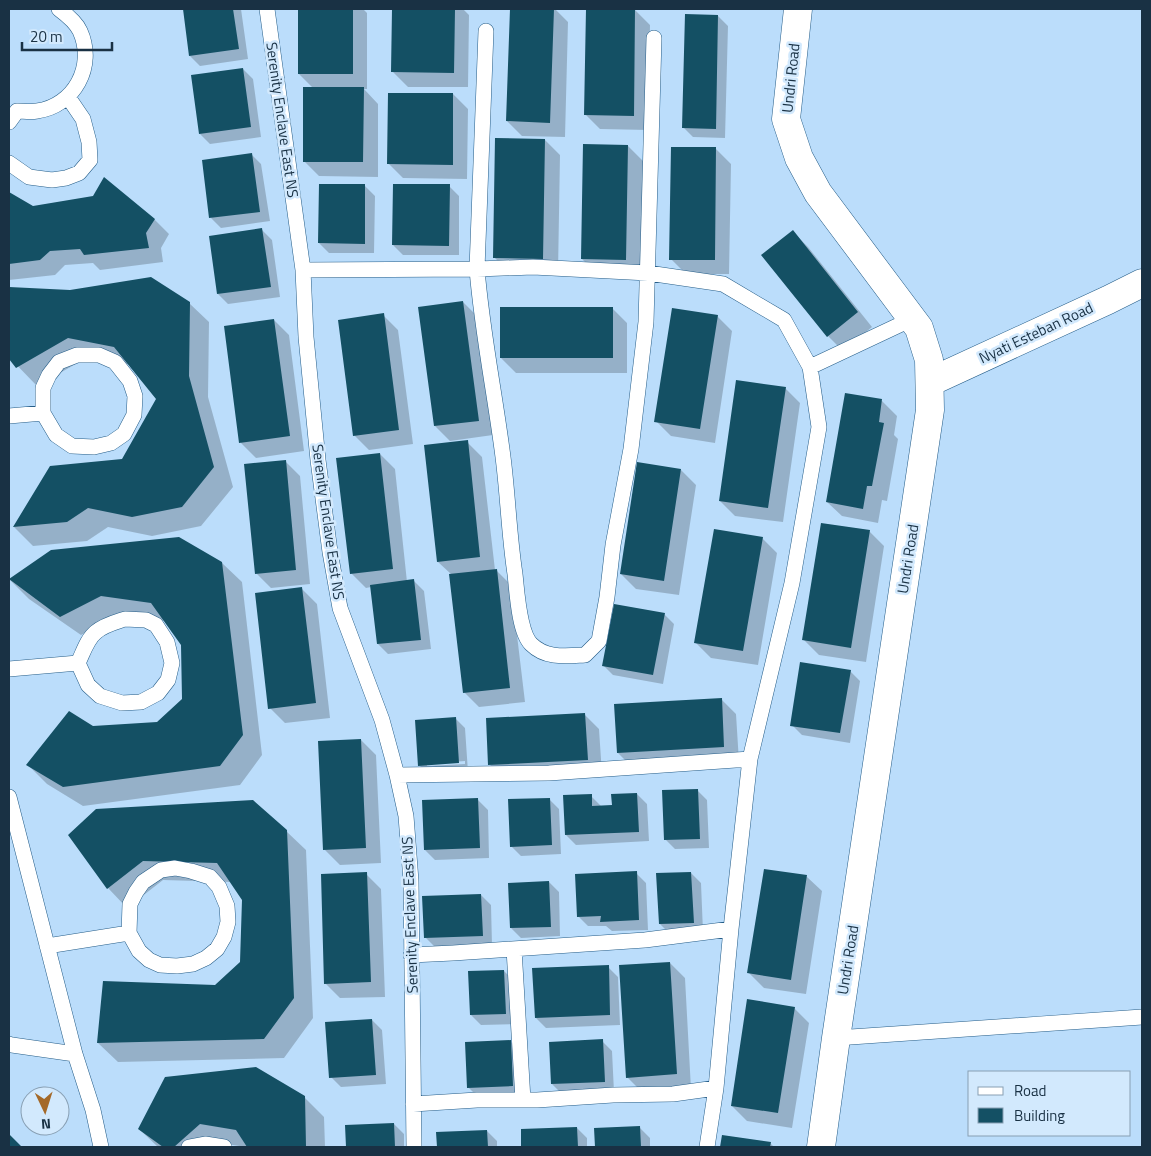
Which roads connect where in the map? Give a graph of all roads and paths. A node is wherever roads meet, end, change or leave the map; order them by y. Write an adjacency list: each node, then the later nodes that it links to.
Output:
1 (59, 9): 6 (lane)
2 (267, 9): 10 (lane, Serenity Enclave East NS)
3 (798, 9): 13 (street, Undri Road)
4 (486, 31): 9 (lane)
5 (654, 38): 11 (lane)
6 (68, 97): 7 (lane); 8 (lane)
7 (12, 113)
8 (9, 163)
9 (477, 269): 10 (lane); 11 (lane); 11 (lane)
10 (303, 270): 21 (lane, Serenity Enclave East NS)
11 (648, 273): 14 (lane)
12 (1142, 283): 15 (street, Nyati Esteban Road)
13 (912, 319): 14 (lane); 15 (street, Undri Road)
14 (810, 367): 20 (lane)
15 (930, 382): 29 (street, Undri Road)
16 (43, 413): 16 (lane); 17 (lane)
17 (9, 416)
18 (78, 663): 18 (lane); 19 (lane)
19 (9, 669)
20 (750, 759): 21 (lane); 23 (lane)
21 (397, 775): 27 (lane, Serenity Enclave East NS)
22 (9, 796): 25 (lane)
23 (732, 929): 26 (lane); 32 (lane)
24 (129, 933): 24 (lane); 25 (lane)
25 (47, 946): 31 (lane)
26 (514, 949): 27 (lane); 33 (lane)
27 (411, 955): 34 (lane, Serenity Enclave East NS)
28 (1142, 1017): 29 (lane)
29 (836, 1038): 40 (street, Undri Road)
30 (10, 1046): 31 (lane)
31 (75, 1054): 35 (lane)
32 (716, 1088): 33 (lane); 39 (lane)
33 (523, 1100): 34 (lane)
34 (413, 1104): 38 (lane, Serenity Enclave East NS)
35 (101, 1147)
36 (189, 1147): 37 (lane)
37 (224, 1147)
38 (414, 1147)
39 (707, 1147)
40 (821, 1147)

